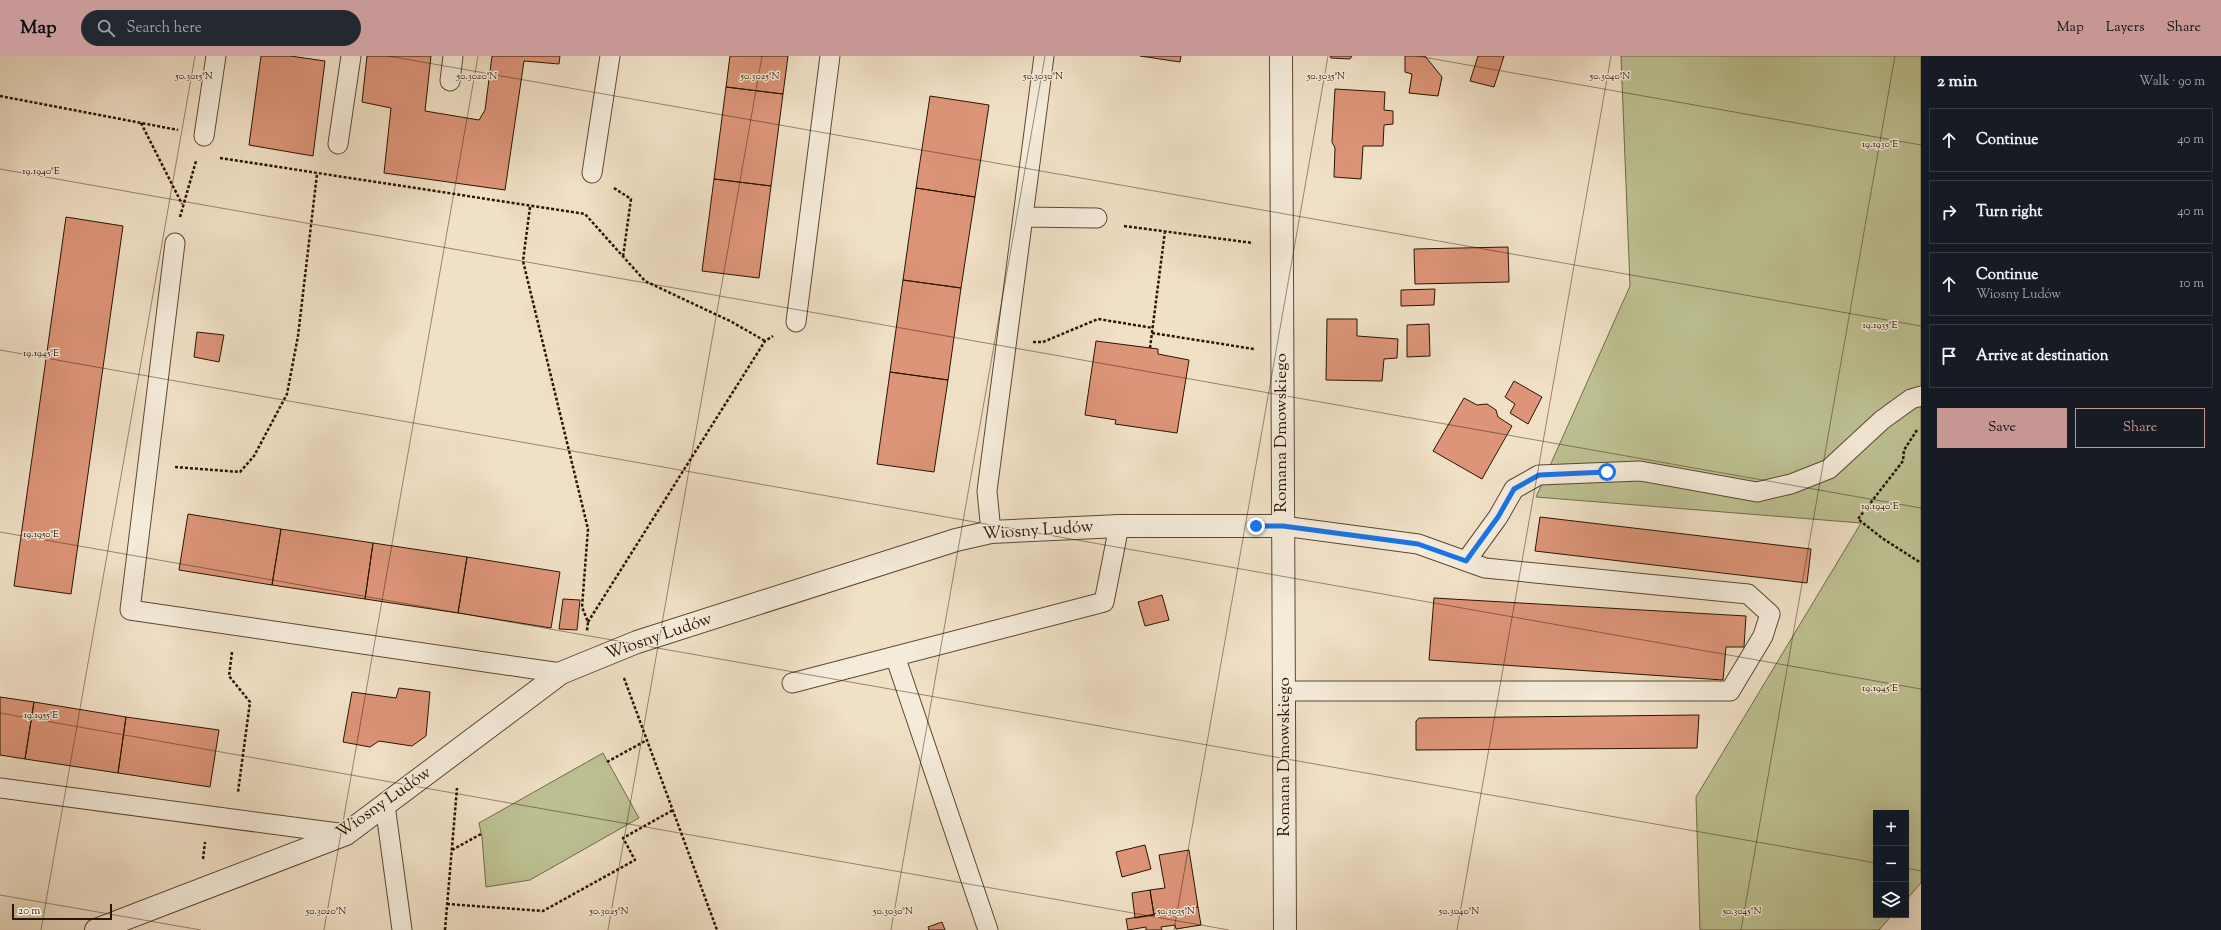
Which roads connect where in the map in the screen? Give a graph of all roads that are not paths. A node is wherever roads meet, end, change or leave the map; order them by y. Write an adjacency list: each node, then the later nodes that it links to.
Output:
1 (216, 56): 9 (lane)
2 (351, 56): 10 (lane)
3 (453, 56): 8 (lane)
4 (610, 56): 11 (lane)
5 (830, 56): 15 (lane)
6 (1044, 56): 12 (lane)
7 (1281, 56): 18 (street, Romana Dmowskiego)
8 (450, 81)
9 (204, 136)
10 (338, 144)
11 (592, 173)
12 (1023, 217): 13 (lane); 19 (lane)
13 (1097, 218)
14 (175, 243): 22 (lane)
15 (796, 322)
16 (1921, 396): 20 (lane)
17 (1118, 526): 18 (street, Wiosny Ludów); 19 (street, Wiosny Ludów); 21 (lane)
18 (1283, 526): 20 (lane); 24 (street, Romana Dmowskiego)
19 (991, 532): 22 (street, Wiosny Ludów)
20 (1466, 561): 24 (lane)
21 (895, 656): 23 (lane); 30 (lane)
22 (560, 674): 26 (street, Wiosny Ludów)
23 (792, 683)
24 (1285, 691): 31 (street, Romana Dmowskiego)
25 (0, 788): 27 (lane)
26 (385, 805): 27 (street, Wiosny Ludów); 29 (lane)
27 (346, 834): 28 (street, Wiosny Ludów)
28 (96, 930)
29 (402, 930)
30 (988, 930)
31 (1285, 930)

